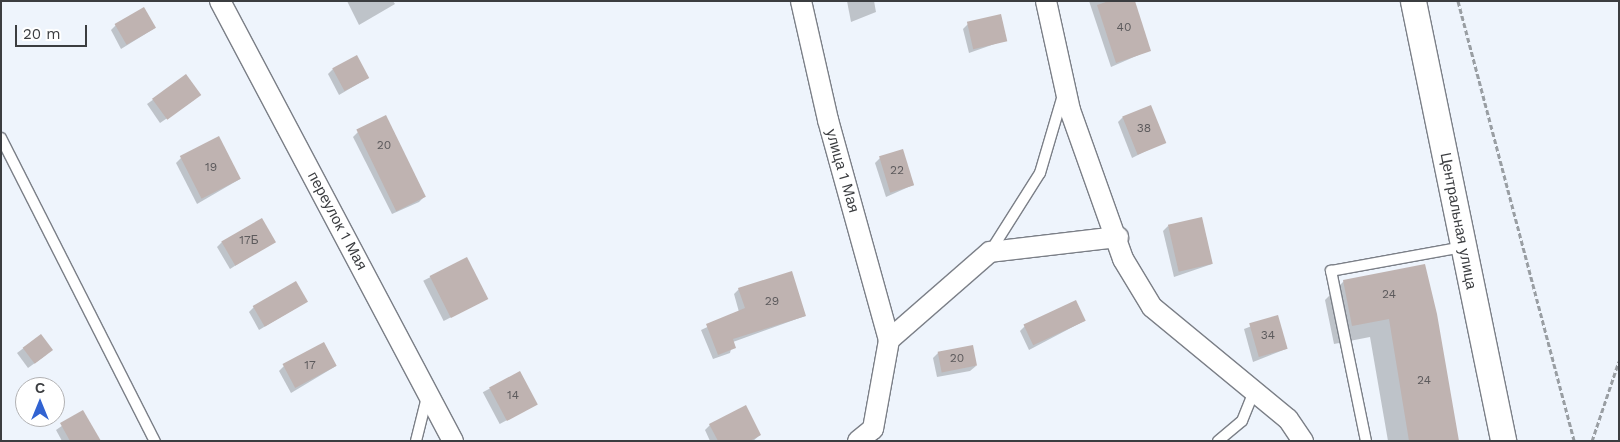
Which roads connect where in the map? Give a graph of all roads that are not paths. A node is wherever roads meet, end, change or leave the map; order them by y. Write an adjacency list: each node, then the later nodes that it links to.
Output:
1 (220, 1): 12 (street, переулок 1 Мая)
2 (801, 1): 10 (street, улица 1 Мая)
3 (1046, 1): 5 (street)
4 (1413, 1): 8 (street, Центральная улица)
5 (1065, 88): 7 (street); 9 (lane)
6 (1, 138): 13 (lane)
7 (1118, 237): 9 (street); 11 (street)
8 (1463, 247): 19 (lane); 20 (street, Центральная улица)
9 (989, 253): 10 (street)
10 (889, 340): 16 (street)
11 (1254, 391): 17 (lane); 18 (street)
12 (428, 393): 14 (lane); 15 (street, переулок 1 Мая)
13 (155, 441)
14 (416, 441)
15 (453, 441)
16 (858, 441)
17 (1218, 441)
18 (1303, 441)
19 (1366, 441)
20 (1503, 441)

